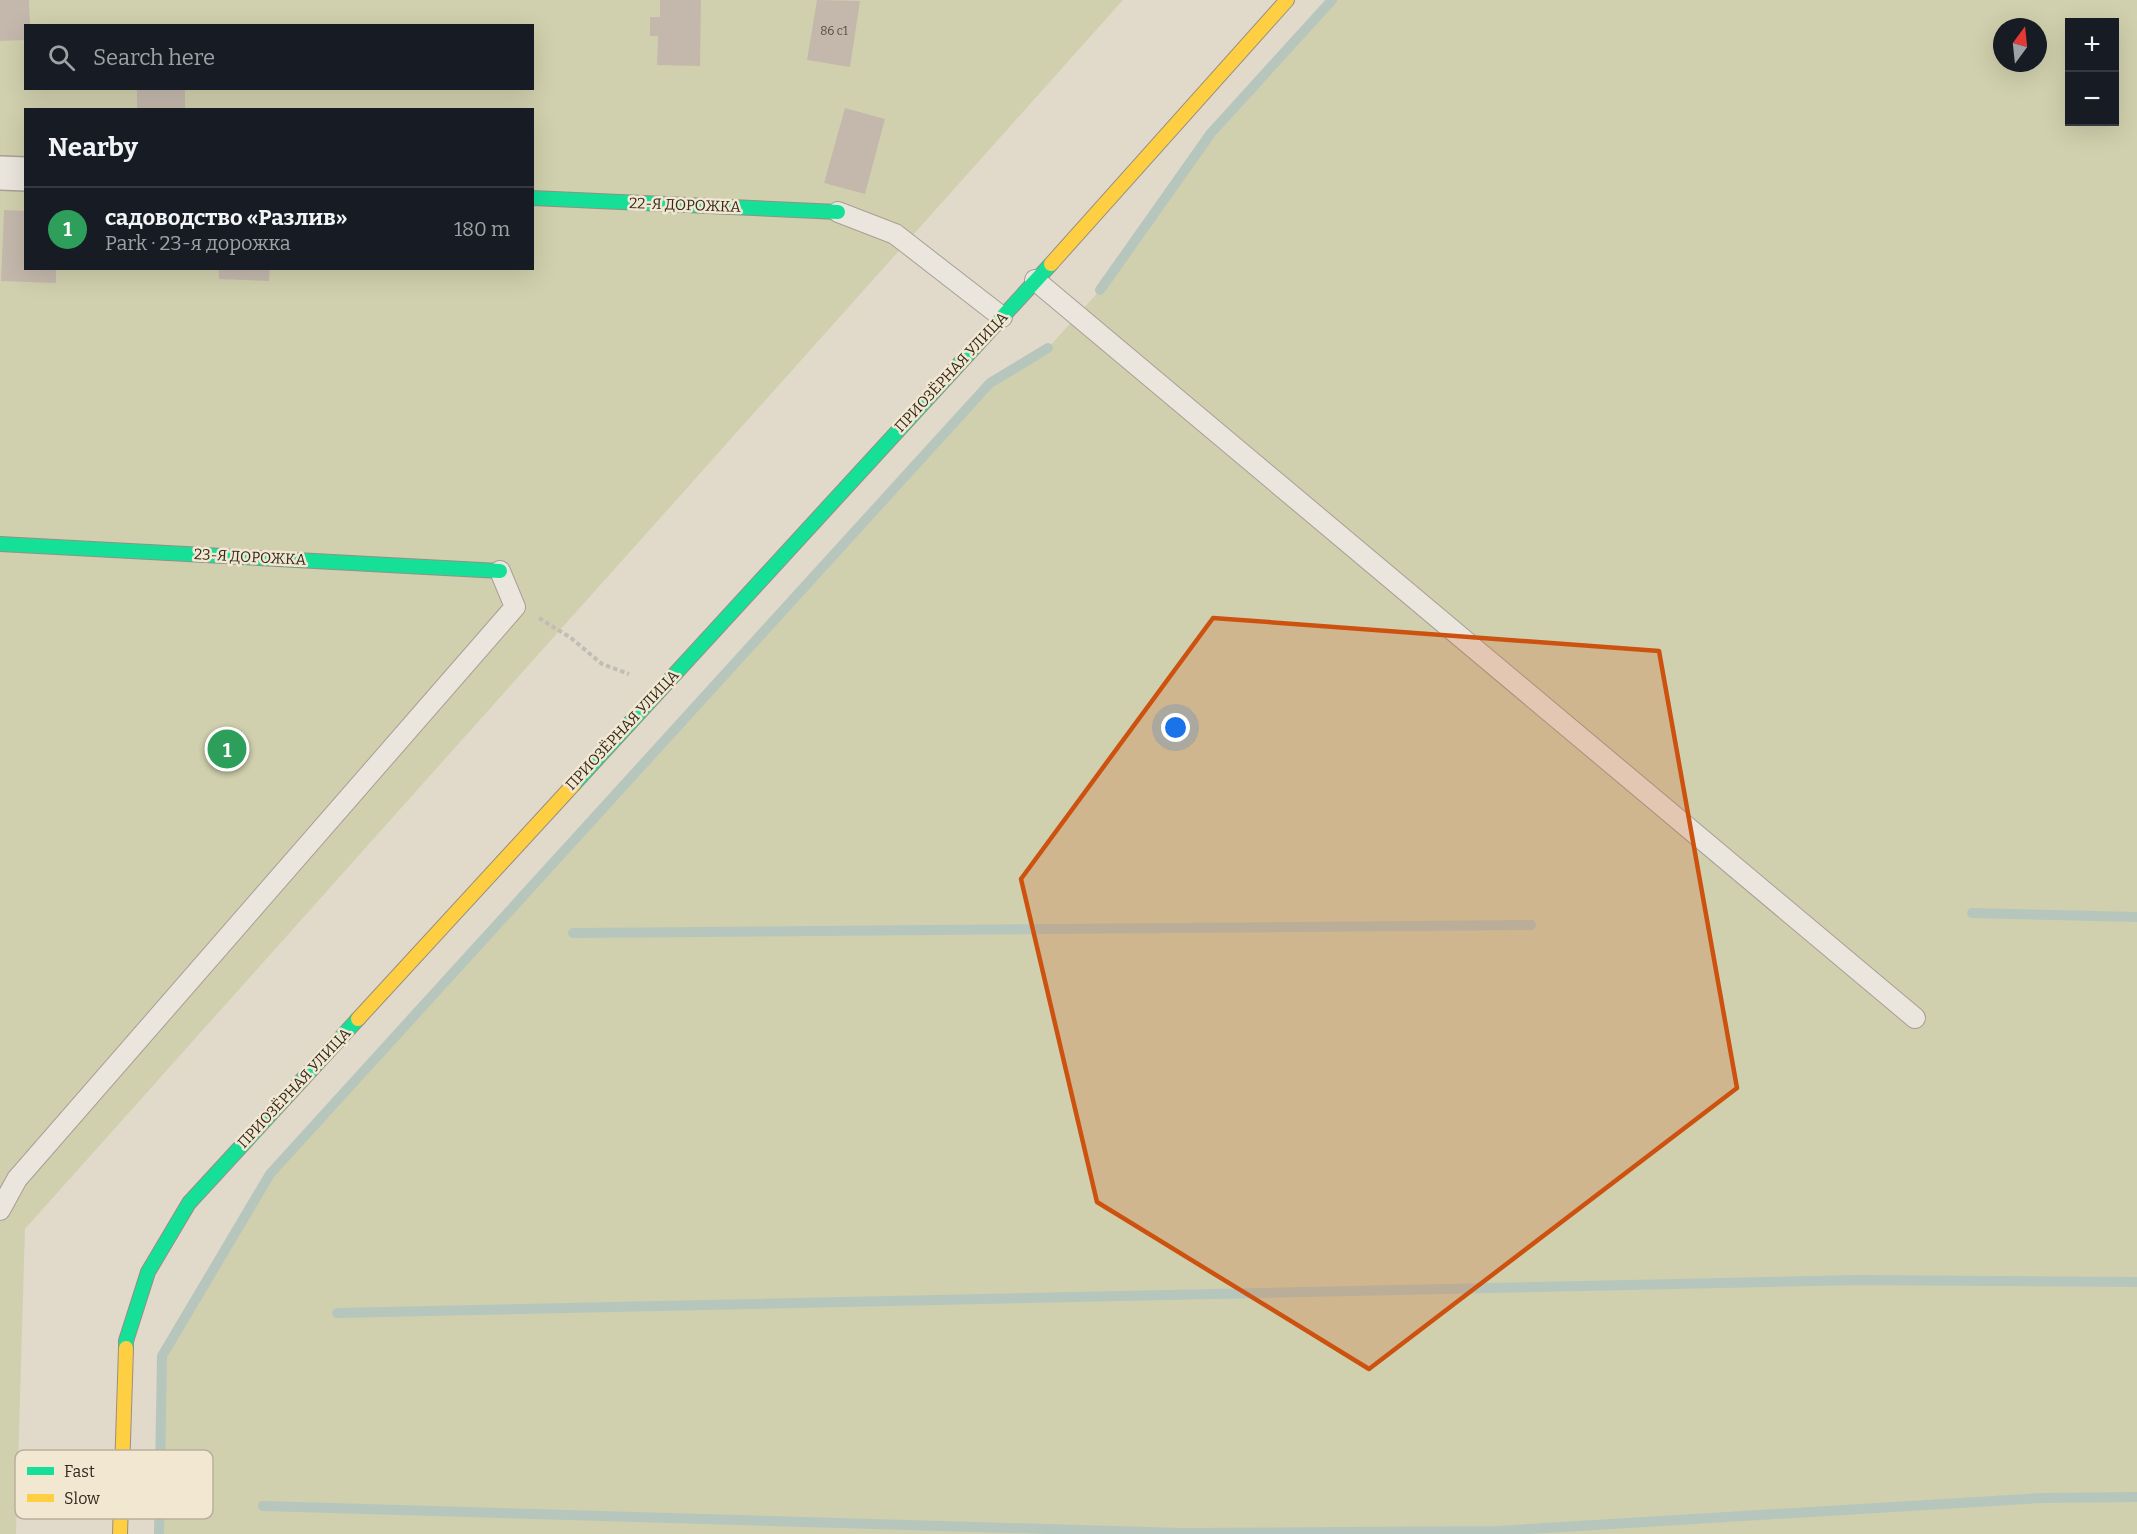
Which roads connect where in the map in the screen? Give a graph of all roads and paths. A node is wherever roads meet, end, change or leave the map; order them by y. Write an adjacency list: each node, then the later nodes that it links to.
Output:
1 (1287, 0): 6 (street, ПРИОЗЁРНАЯ УЛИЦА)
2 (0, 172): 3 (street)
3 (24, 174)
4 (534, 198): 5 (street, 22-Я ДОРОЖКА)
5 (838, 212): 7 (lane)
6 (1035, 280): 7 (street, ПРИОЗЁРНАЯ УЛИЦА); 12 (lane)
7 (1002, 317): 14 (street, ПРИОЗЁРНАЯ УЛИЦА)
8 (0, 544): 9 (street, 23-Я ДОРОЖКА)
9 (500, 571): 10 (lane)
10 (515, 607): 11 (path); 13 (lane)
11 (632, 675)
12 (1915, 1018)
13 (0, 1210)
14 (123, 1450)
15 (120, 1519): 16 (street, ПРИОЗЁРНАЯ УЛИЦА)
16 (120, 1534)

